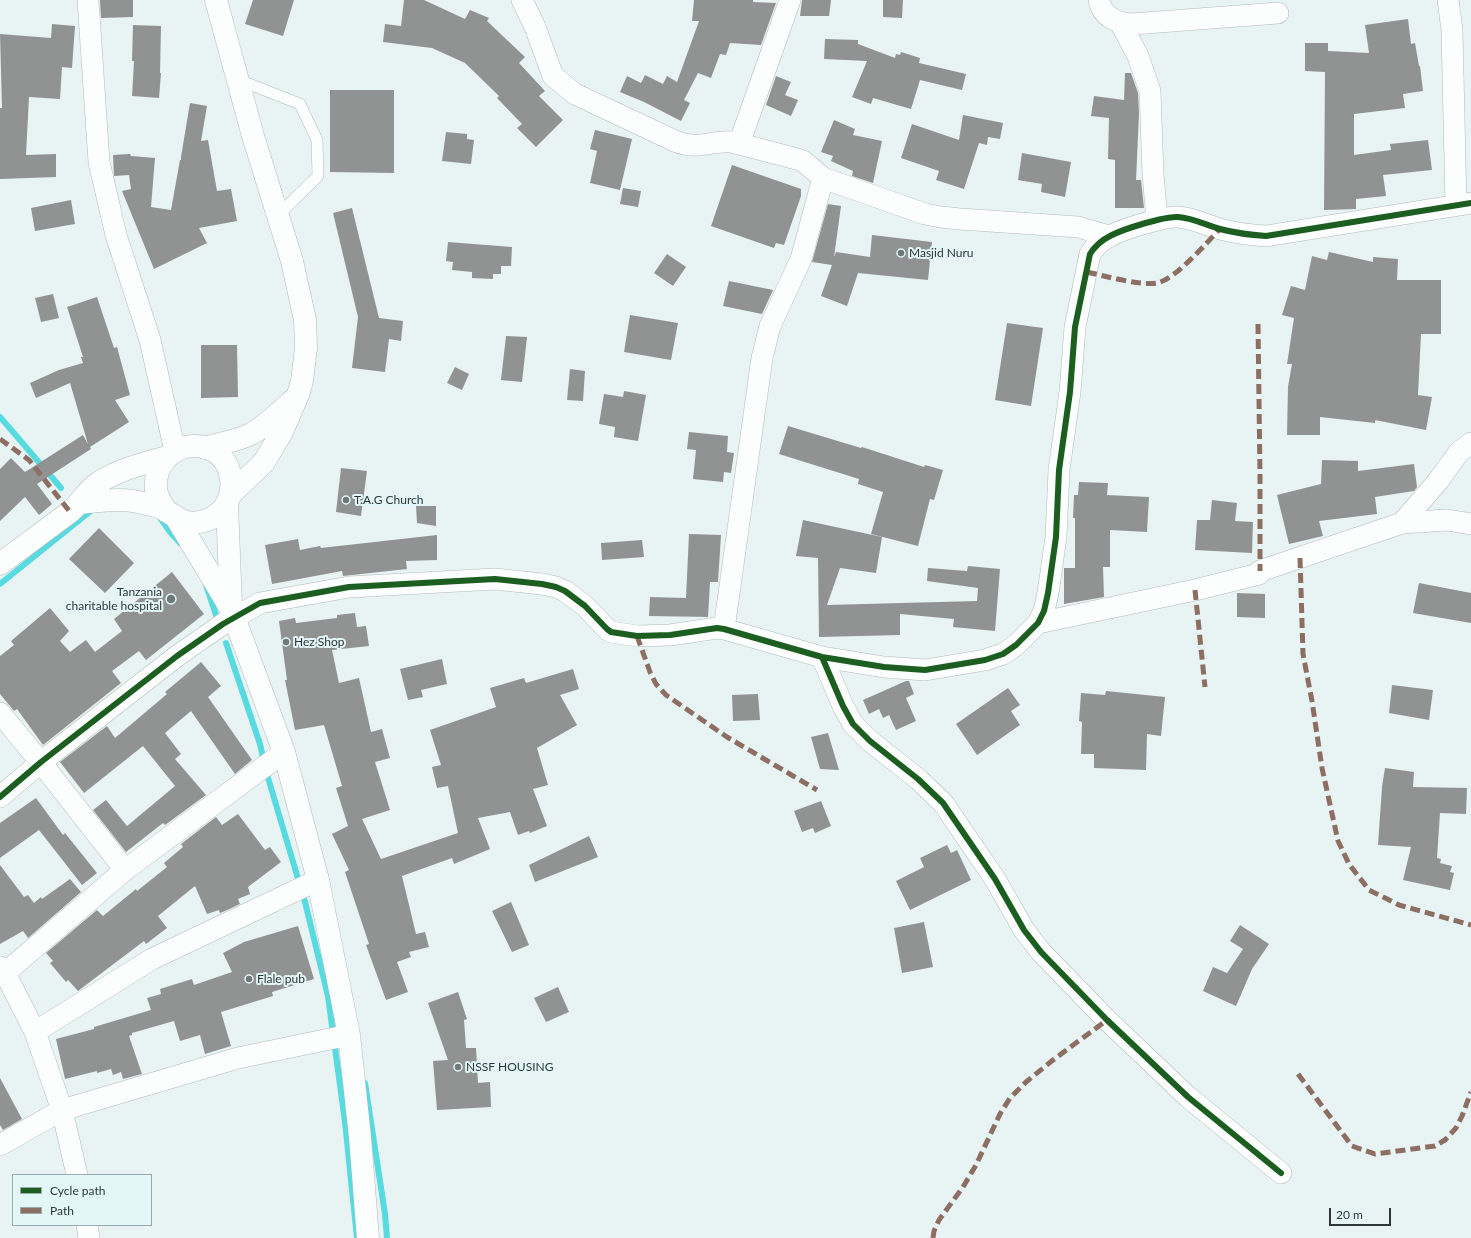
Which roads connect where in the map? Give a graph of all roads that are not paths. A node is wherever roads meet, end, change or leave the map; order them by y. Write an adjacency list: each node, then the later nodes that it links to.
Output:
1 (88, 0): 19 (street)
2 (216, 0): 9 (main road)
3 (522, 0): 10 (street)
4 (790, 0): 10 (street)
5 (1099, 0): 8 (street)
6 (1448, 0): 12 (street)
7 (1278, 12): 8 (street)
8 (1121, 24): 14 (street)
9 (238, 80): 13 (main road); 13 (lane)
10 (739, 144): 11 (street)
11 (823, 178): 15 (street); 28 (street)
12 (1464, 204): 14 (street)
13 (278, 215): 16 (main road)
14 (1157, 220): 15 (street)
15 (1109, 236): 27 (street)
16 (298, 395): 18 (main road); 20 (main road)
17 (1471, 443): 23 (street)
18 (206, 448): 19 (main road); 20 (main road)
19 (171, 454): 21 (main road); 22 (main road)
20 (229, 499): 22 (main road); 26 (main road)
21 (80, 503): 22 (main road); 25 (main road)
22 (172, 515): 26 (main road)
23 (1402, 523): 24 (street); 27 (street)
24 (1471, 524)
25 (0, 564)
26 (232, 613): 28 (street); 31 (main road); 32 (street)
27 (1038, 623): 29 (street)
28 (724, 629): 29 (street)
29 (822, 657): 41 (street)
30 (0, 713): 32 (street)
31 (284, 752): 34 (street); 35 (main road)
32 (41, 762): 33 (street); 34 (street)
33 (0, 797)
34 (125, 870): 36 (street)
35 (318, 880): 37 (street); 38 (main road)
36 (2, 970): 37 (street)
37 (35, 1032): 39 (street)
38 (349, 1036): 39 (street); 45 (main road)
39 (62, 1110): 40 (street); 42 (street)
40 (0, 1145)
41 (1280, 1173)
42 (77, 1174)
43 (87, 1226): 44 (street)
44 (89, 1238)
45 (368, 1238)

